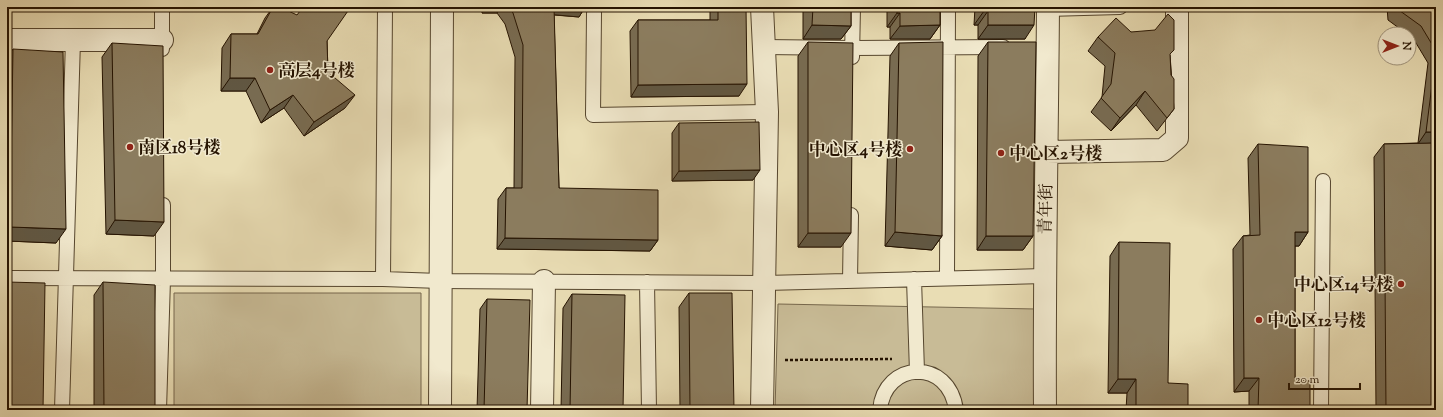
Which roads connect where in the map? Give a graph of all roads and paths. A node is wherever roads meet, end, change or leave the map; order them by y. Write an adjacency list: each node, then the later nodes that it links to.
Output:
1 (162, 7): 13 (lane)
2 (385, 7): 30 (lane)
3 (442, 7): 32 (street)
4 (762, 7): 14 (street)
5 (853, 7): 16 (lane)
6 (948, 7): 17 (lane)
7 (1120, 7): 9 (lane)
8 (1178, 7): 21 (street)
9 (1048, 8): 21 (street, 青年街)
10 (594, 13): 20 (lane)
11 (7, 40): 12 (street)
12 (73, 40): 13 (street); 27 (lane)
13 (162, 40): 18 (lane)
14 (764, 47): 16 (lane); 20 (street)
15 (1016, 47): 17 (lane)
16 (852, 48): 17 (lane); 19 (lane)
17 (948, 48): 28 (lane)
18 (162, 64)
19 (852, 72)
20 (767, 112): 36 (street)
21 (1047, 152): 25 (street, 青年街)
22 (1323, 181): 48 (lane)
23 (163, 191): 29 (lane)
24 (851, 203): 34 (lane)
25 (1044, 276): 28 (lane); 47 (street, 青年街)
26 (7, 278): 27 (lane)
27 (67, 278): 29 (lane); 39 (lane)
28 (947, 278): 31 (lane)
29 (163, 279): 30 (lane); 40 (lane)
30 (383, 279): 32 (lane)
31 (914, 279): 34 (lane); 38 (lane)
32 (440, 281): 33 (lane); 41 (street)
33 (544, 281): 35 (lane); 42 (street)
34 (850, 281): 36 (lane)
35 (647, 282): 36 (lane); 43 (lane)
36 (764, 283): 37 (street)
37 (762, 360): 38 (path); 44 (street)
38 (916, 365): 45 (lane); 46 (lane)
39 (62, 410)
40 (159, 410)
41 (440, 410)
42 (542, 410)
43 (648, 410)
44 (762, 410)
45 (880, 410)
46 (956, 410)
47 (1045, 410)
48 (1321, 410)

